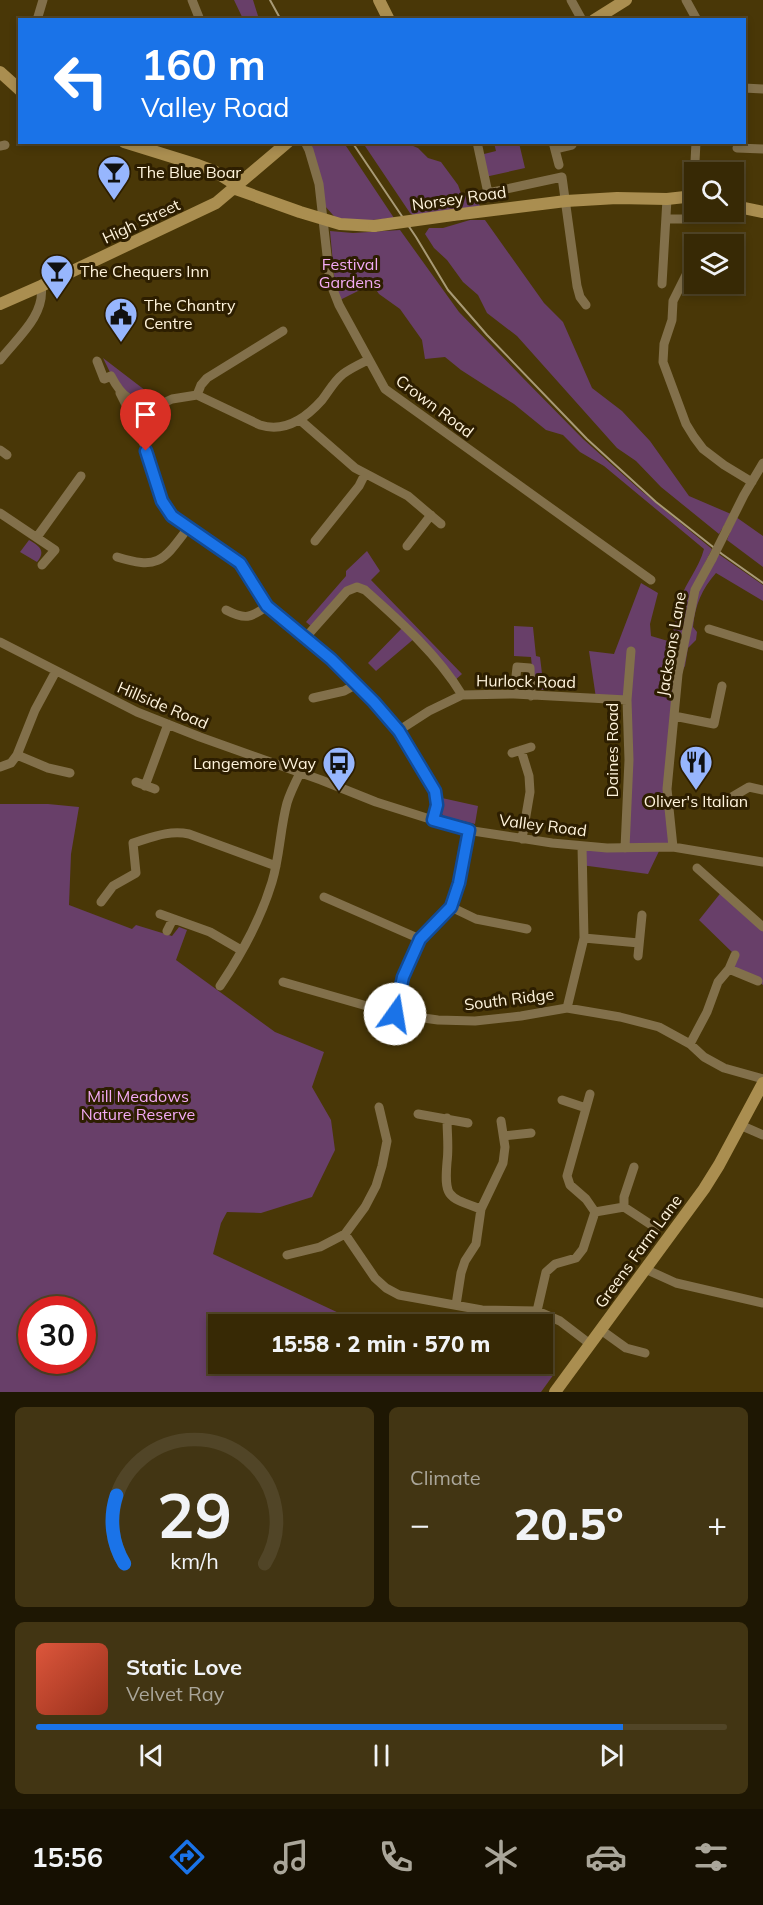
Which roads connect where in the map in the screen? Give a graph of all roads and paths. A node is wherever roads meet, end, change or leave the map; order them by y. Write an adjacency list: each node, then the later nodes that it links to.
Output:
1 (43, 0): 7 (street)
2 (192, 0): 8 (street)
3 (381, 0): 9 (street)
4 (571, 0): 10 (street)
5 (626, 0): 11 (street)
6 (686, 0): 12 (street)
7 (38, 18)
8 (200, 18)
9 (388, 18)
10 (581, 18)
11 (597, 18)
12 (696, 18)
13 (0, 72): 14 (street)
14 (18, 88)
15 (746, 88): 16 (street)
16 (763, 89)
17 (130, 144): 28 (street, Norsey Road)
18 (306, 144): 34 (street, Crown Road)
19 (480, 144): 27 (street)
20 (696, 144): 26 (street)
21 (286, 145): 28 (street, High Street)
22 (572, 145): 23 (street)
23 (554, 146): 27 (street)
24 (738, 148): 25 (street)
25 (763, 149)
26 (695, 162)
27 (561, 172): 31 (street)
28 (235, 186): 34 (street, Norsey Road); 39 (street, High Street)
29 (684, 196): 30 (street, Norsey Road)
30 (667, 199): 31 (street, Norsey Road); 35 (street)
31 (566, 201): 34 (street, Norsey Road, bridge); 41 (street)
32 (744, 208): 33 (street)
33 (763, 212)
34 (323, 219): 44 (street, Crown Road)
35 (667, 219): 36 (street); 38 (street)
36 (684, 219)
37 (684, 279): 54 (street)
38 (663, 284)
39 (41, 286): 40 (street, High Street); 43 (street)
40 (0, 304)
41 (586, 305)
42 (283, 331): 47 (street)
43 (0, 360)
44 (368, 360): 49 (street); 64 (street, Crown Road)
45 (97, 362): 46 (street)
46 (120, 393): 48 (street); 50 (street)
47 (197, 395): 48 (street); 49 (street)
48 (155, 407): 50 (street)
49 (300, 420): 52 (street)
50 (141, 435): 58 (street)
51 (763, 464): 54 (street, Jacksons Lane)
52 (365, 474): 56 (street); 60 (street)
53 (81, 476): 59 (street)
54 (752, 482): 80 (street, Jacksons Lane, bridge)
55 (0, 513): 59 (street)
56 (431, 515): 57 (street); 61 (street)
57 (441, 524)
58 (188, 528): 62 (street); 65 (street)
59 (37, 537): 63 (street)
60 (315, 541)
61 (407, 546)
62 (117, 557)
63 (42, 565)
64 (651, 580)
65 (267, 606): 66 (street); 68 (street)
66 (226, 610)
67 (709, 629): 70 (street)
68 (306, 637): 73 (street); 76 (street)
69 (0, 642): 72 (street, Hillside Road)
70 (763, 646)
71 (631, 651): 79 (street, Daines Road)
72 (56, 671): 81 (street, Hillside Road); 84 (street)
73 (357, 684): 78 (street); 82 (street)
74 (722, 686): 80 (street)
75 (514, 694): 76 (street, Hurlock Road); 77 (street, Hurlock Road); 77 (street)
76 (462, 695): 82 (street, Hurlock Road)
77 (531, 696): 79 (street, Hurlock Road)
78 (313, 698)
79 (627, 700): 97 (street, Daines Road)
80 (674, 716): 96 (street, Jacksons Lane)
81 (168, 724): 87 (street, Hillside Road); 89 (street)
82 (399, 731): 92 (street)
83 (531, 747): 94 (street)
84 (17, 755): 85 (street); 86 (street)
85 (0, 767)
86 (70, 773)
87 (300, 773): 88 (street, Hillside Road); 99 (street)
88 (321, 780): 92 (street, Valley Road)
89 (145, 786)
90 (763, 790): 91 (street)
91 (732, 797)
92 (433, 820): 93 (street, Valley Road)
93 (469, 830): 94 (street, Valley Road); 103 (street)
94 (522, 839): 95 (street, Valley Road)
95 (582, 846): 97 (street, Valley Road); 110 (street)
96 (673, 847): 97 (street, Valley Road); 98 (street, Valley Road)
97 (626, 848)
98 (763, 862)
99 (276, 866): 102 (street); 113 (street)
100 (697, 868): 107 (street)
101 (324, 897): 111 (street)
102 (101, 902)
103 (451, 907): 108 (street); 111 (street)
104 (160, 914): 106 (street)
105 (642, 915): 112 (street)
106 (173, 919): 109 (street); 113 (street)
107 (763, 927)
108 (527, 929)
109 (167, 932)
110 (585, 938): 112 (street); 120 (street)
111 (420, 939): 121 (street)
112 (639, 943): 115 (street)
113 (241, 950): 119 (street)
114 (735, 955): 116 (street)
115 (638, 956)
116 (729, 969): 117 (street); 122 (street)
117 (758, 981)
118 (284, 982): 121 (street, South Ridge)
119 (220, 986)
120 (567, 1008): 121 (street, South Ridge); 122 (street, South Ridge)
121 (395, 1014)
122 (690, 1044): 123 (street, South Ridge)
123 (763, 1081): 132 (street, Greens Farm Lane)
124 (590, 1094): 127 (street)
125 (562, 1100): 127 (street)
126 (379, 1107): 141 (street)
127 (586, 1108): 139 (street)
128 (418, 1114): 129 (street)
129 (447, 1118): 131 (street); 138 (street)
130 (501, 1121): 135 (street)
131 (468, 1123)
132 (740, 1125): 134 (street); 143 (street, Greens Farm Lane)
133 (531, 1133): 135 (street)
134 (763, 1135)
135 (504, 1136): 138 (street)
136 (634, 1167): 137 (street)
137 (624, 1208): 139 (street); 140 (street)
138 (481, 1209): 145 (street)
139 (595, 1212): 146 (street)
140 (656, 1228)
141 (345, 1234): 142 (street); 145 (street)
142 (287, 1255)
143 (645, 1269): 144 (street); 147 (street, Greens Farm Lane)
144 (763, 1302)
145 (456, 1305): 146 (street)
146 (537, 1311): 148 (street)
147 (601, 1330): 148 (street, Greens Farm Lane); 149 (street)
148 (590, 1344): 150 (street, Greens Farm Lane)
149 (645, 1353)
150 (555, 1392)

